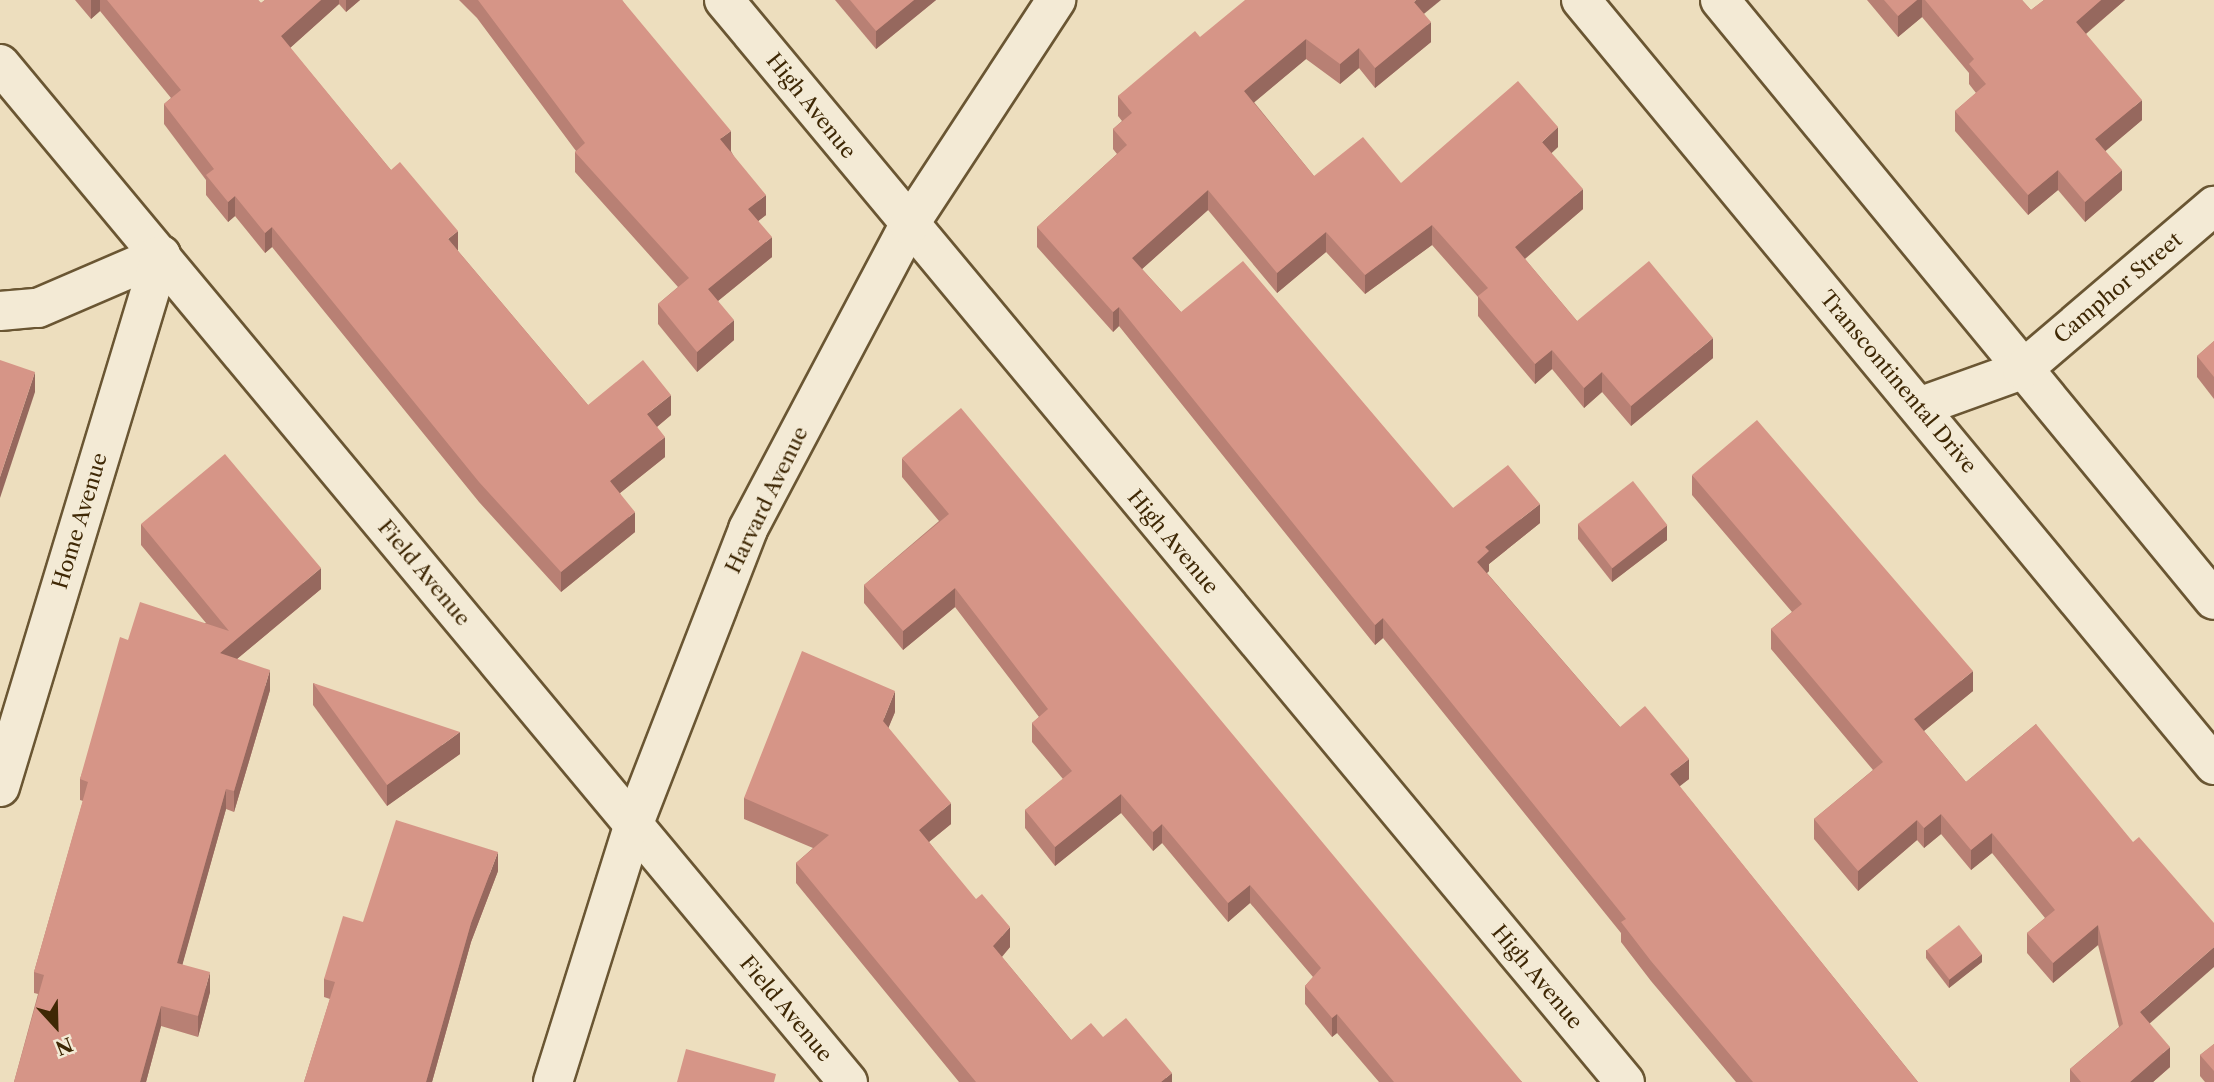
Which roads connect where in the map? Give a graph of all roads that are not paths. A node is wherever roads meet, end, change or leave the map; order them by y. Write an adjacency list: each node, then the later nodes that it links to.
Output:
1 (724, 0): 7 (street, High Avenue)
2 (1056, 0): 7 (street, Harvard Avenue)
3 (1581, 0): 11 (street, Transcontinental Drive)
4 (1720, 0): 10 (street)
5 (0, 64): 8 (street, Field Avenue)
6 (2214, 206): 10 (street, Camphor Street)
7 (909, 225): 15 (street, Harvard Avenue); 18 (street, High Avenue)
8 (161, 255): 9 (street); 14 (street, Home Avenue); 15 (street, Field Avenue)
9 (0, 311)
10 (2022, 370): 11 (street); 12 (street)
11 (1919, 407): 13 (street, Transcontinental Drive)
12 (2214, 600)
13 (2214, 765)
14 (0, 787)
15 (633, 826): 16 (street, Harvard Avenue); 17 (street, Field Avenue)
16 (553, 1082)
17 (848, 1082)
18 (1625, 1082)

